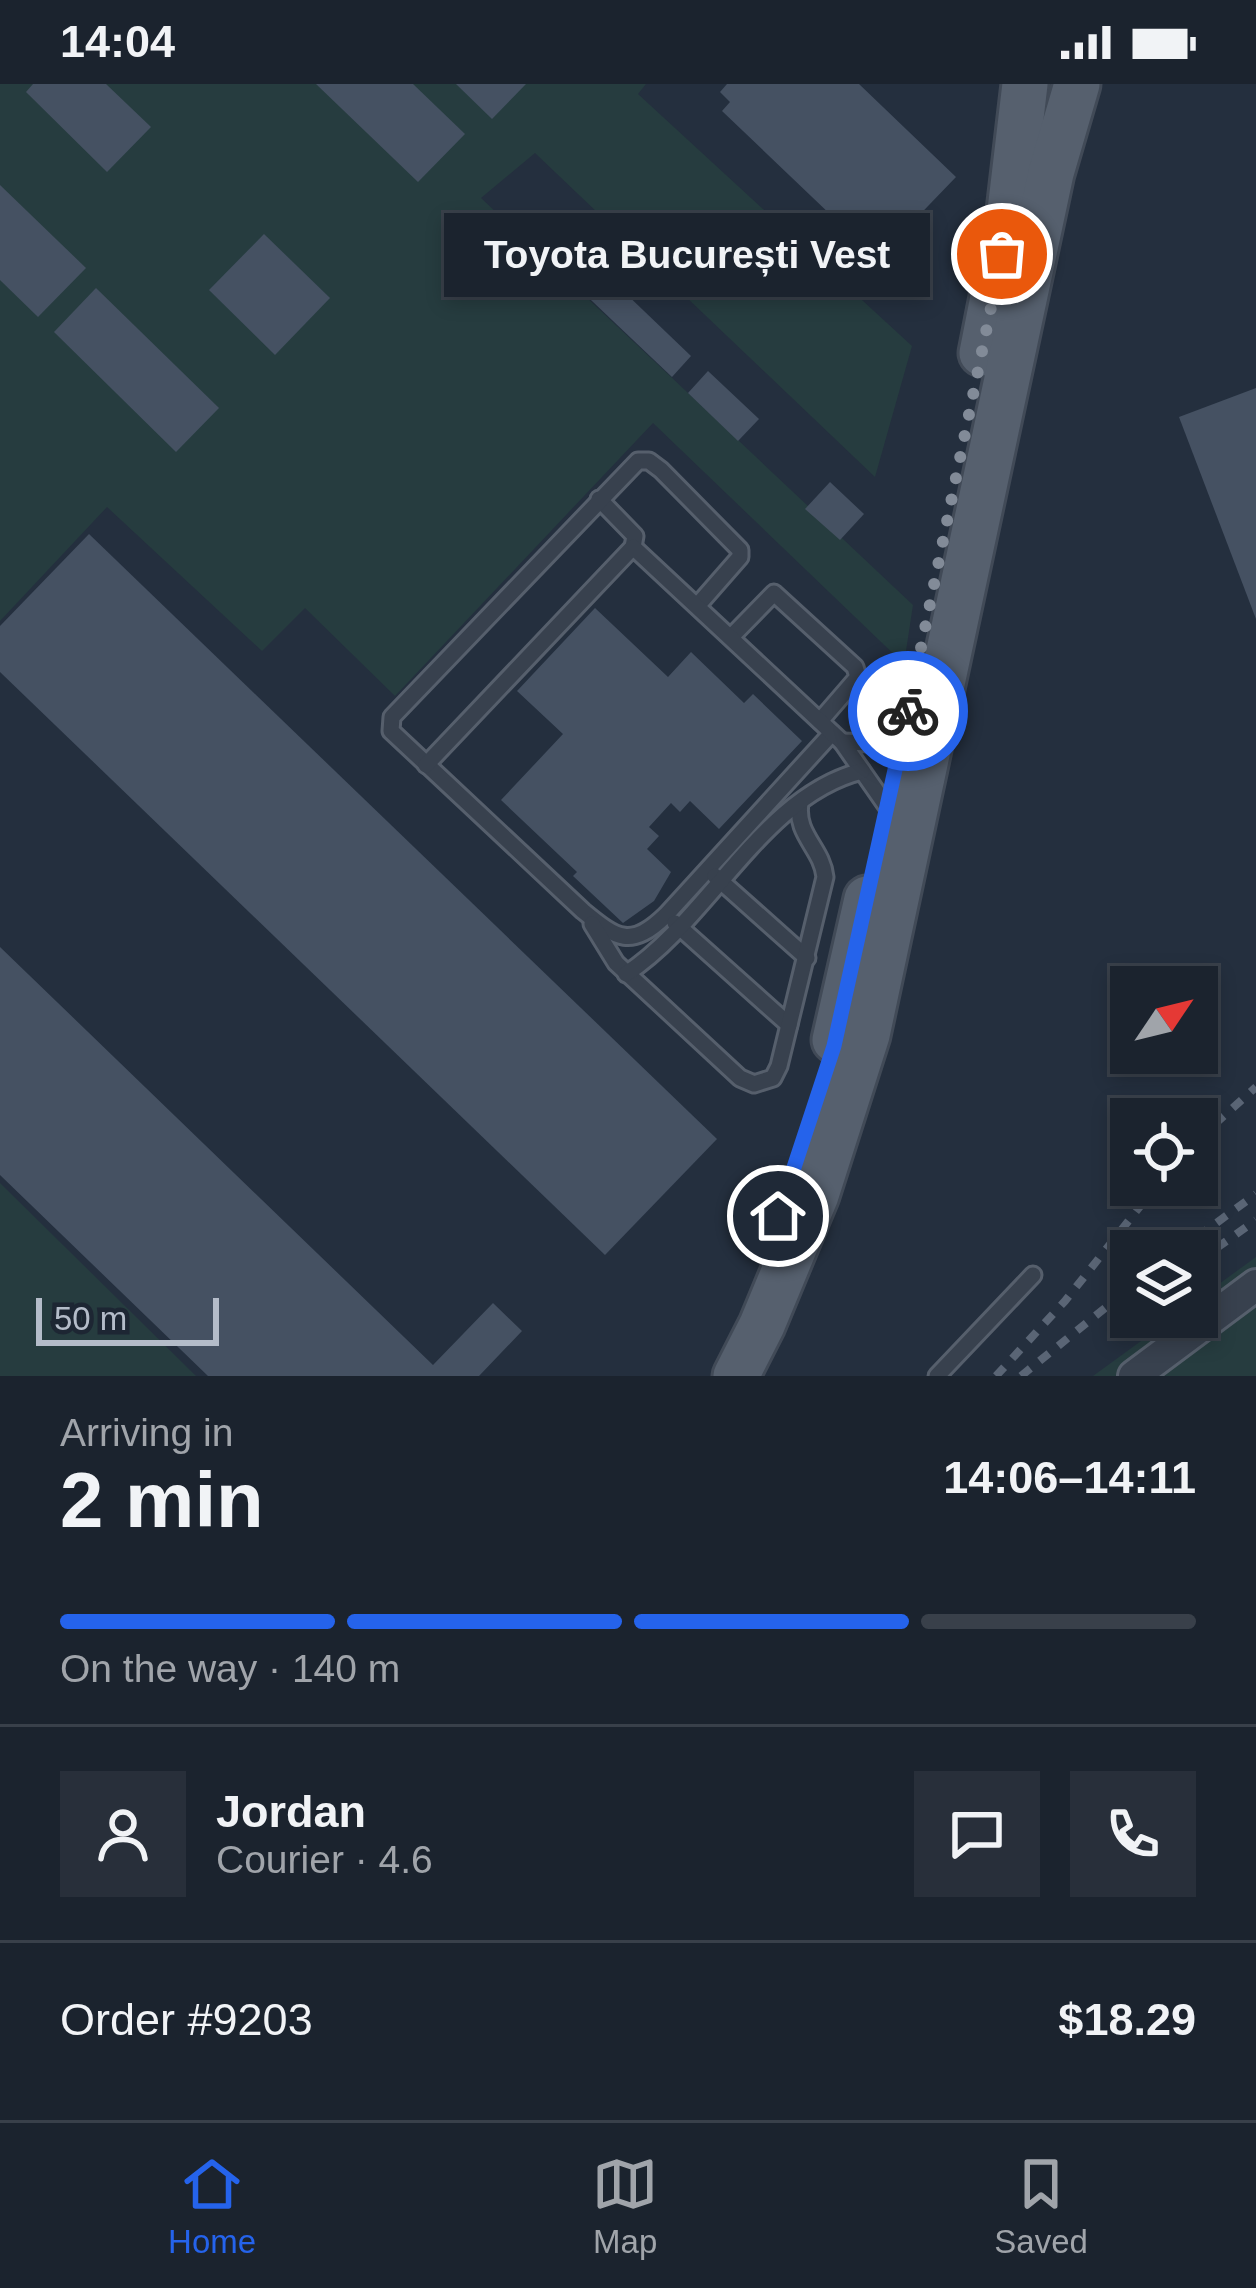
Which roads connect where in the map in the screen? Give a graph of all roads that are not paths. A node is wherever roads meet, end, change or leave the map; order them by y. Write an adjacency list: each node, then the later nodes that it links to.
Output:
1 (1025, 84): 8 (main road)
2 (1077, 84): 24 (main road)
3 (598, 499): 4 (lane); 5 (lane); 9 (lane)
4 (633, 547): 5 (lane); 9 (lane)
5 (698, 605): 6 (lane)
6 (731, 637): 7 (lane); 7 (lane)
7 (831, 732): 8 (lane); 10 (lane); 13 (lane)
8 (901, 744): 12 (main road)
9 (426, 765): 15 (lane)
10 (862, 771): 11 (lane); 12 (lane)
11 (800, 803): 14 (lane); 18 (lane)
12 (888, 808): 23 (main road)
13 (707, 869): 14 (lane); 16 (lane)
14 (721, 881): 17 (lane); 18 (lane)
15 (584, 911): 16 (lane); 19 (lane)
16 (666, 915): 17 (lane)
17 (680, 928): 19 (lane); 20 (lane)
18 (807, 958): 20 (lane)
19 (626, 974): 20 (lane)
20 (790, 1025)
21 (1033, 1275): 25 (lane)
22 (1256, 1285): 26 (street)
23 (706, 1376)
24 (736, 1376)
25 (937, 1376)
26 (1134, 1376)

